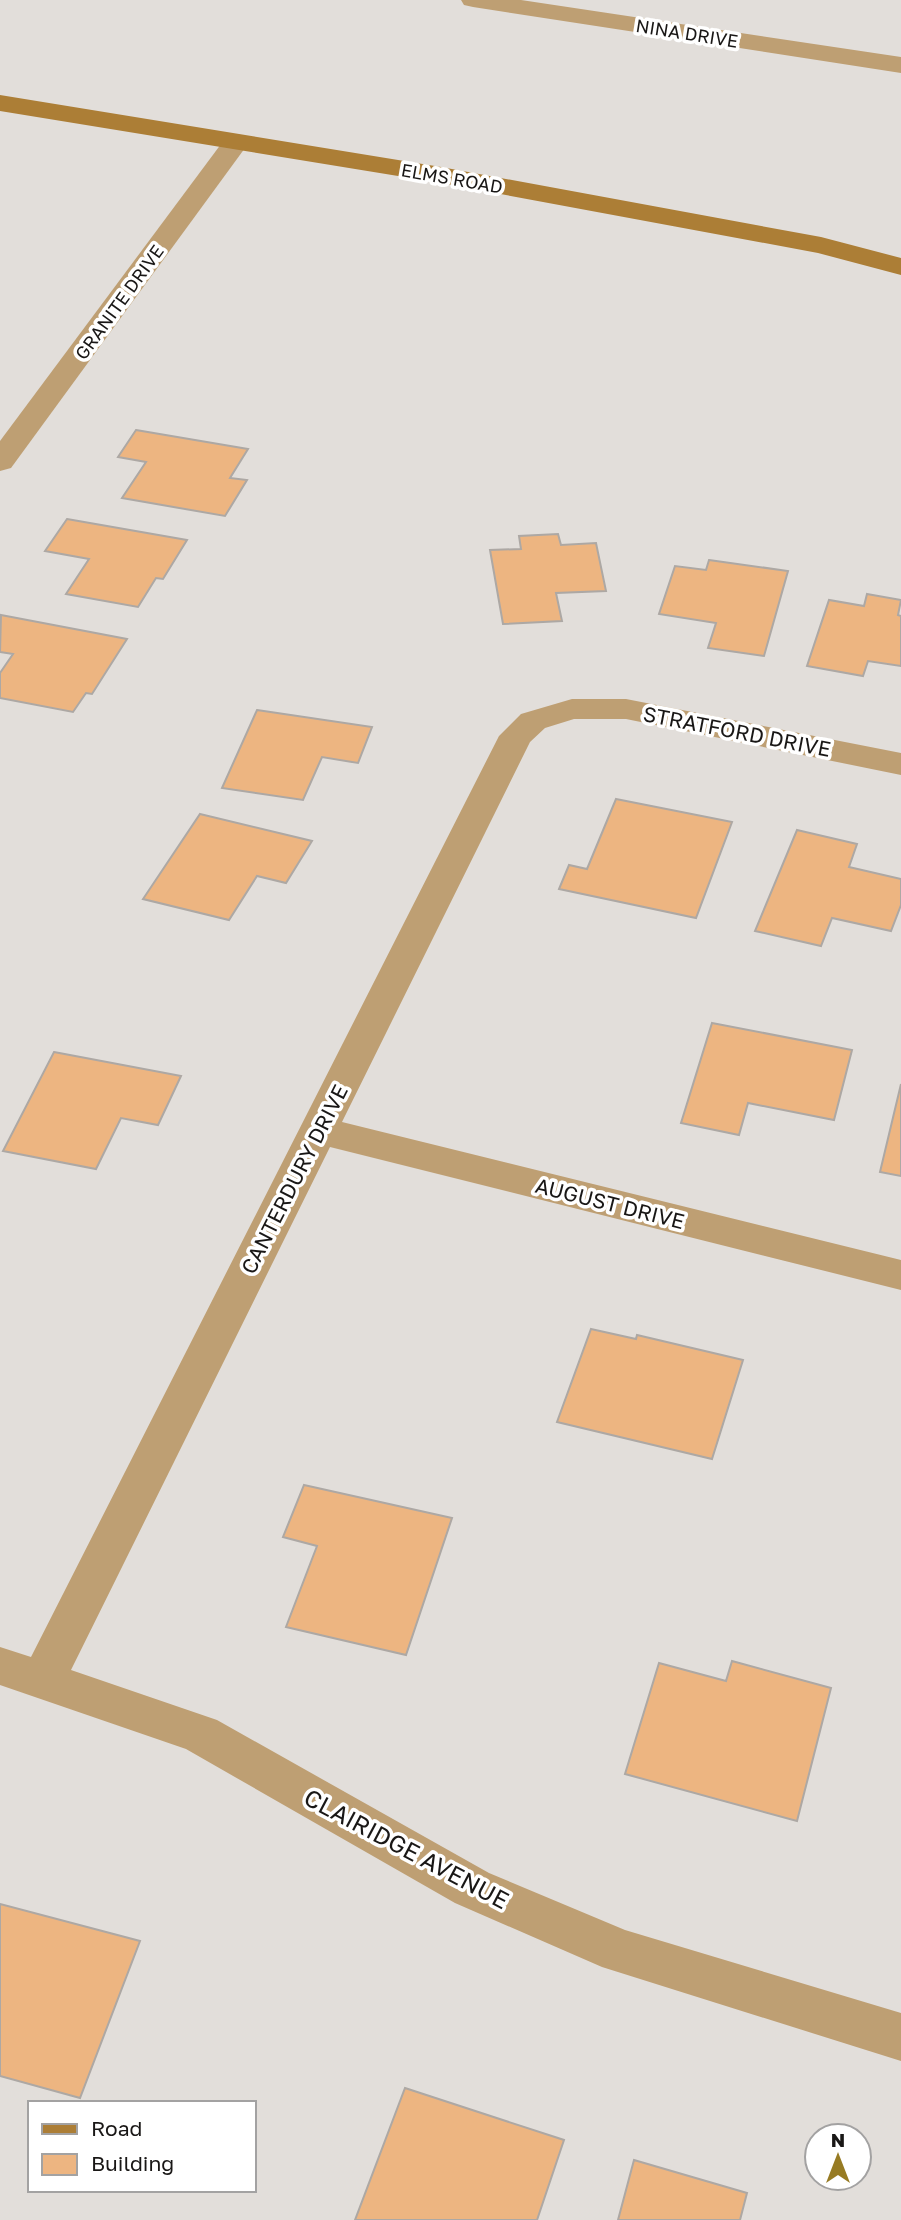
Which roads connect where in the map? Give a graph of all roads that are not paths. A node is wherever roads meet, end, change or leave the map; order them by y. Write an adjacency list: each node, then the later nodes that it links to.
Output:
1 (473, 0): 2 (street, NINA DRIVE)
2 (901, 65)
3 (0, 103): 4 (main road, ELMS ROAD)
4 (236, 142): 5 (main road, ELMS ROAD); 6 (street, GRANITE DRIVE)
5 (901, 267)
6 (0, 462)
7 (572, 709): 8 (street, STRATFORD DRIVE); 9 (street, CANTERDURY DRIVE)
8 (901, 764)
9 (318, 1130): 10 (street, AUGUST DRIVE); 11 (street, CANTERDURY DRIVE)
10 (901, 1275)
11 (22, 1673): 12 (street, CLAIRIDGE AVENUE)
12 (901, 2037)

